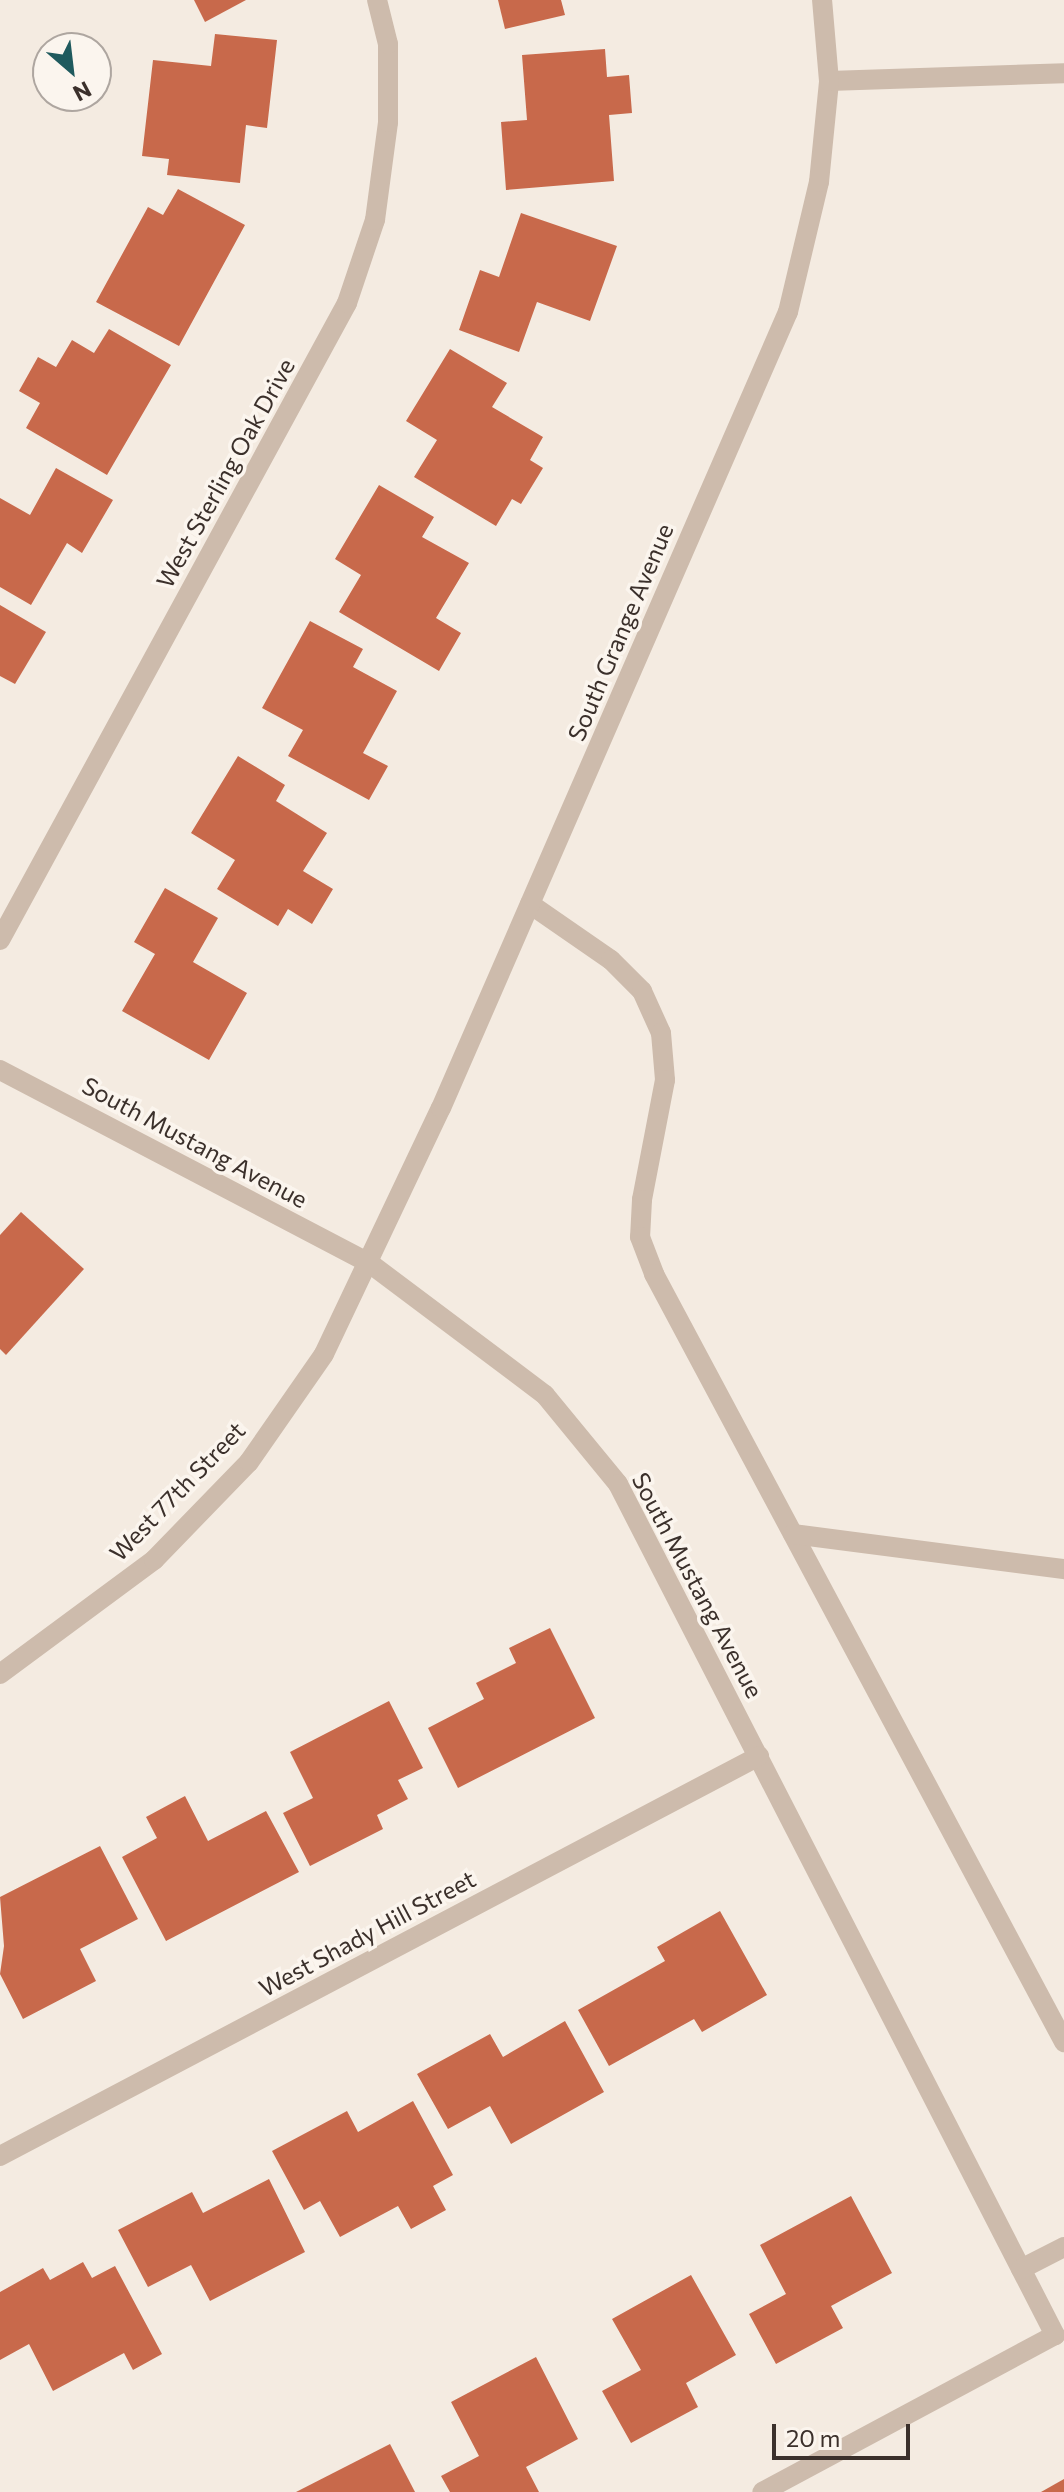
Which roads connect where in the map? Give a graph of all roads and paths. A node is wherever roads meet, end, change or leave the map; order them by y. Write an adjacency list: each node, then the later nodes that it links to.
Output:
1 (377, 0): 6 (street, West Sterling Oak Drive)
2 (822, 0): 4 (street, South Grange Avenue)
3 (1064, 73): 4 (street)
4 (829, 81): 5 (street, South Grange Avenue)
5 (530, 904): 8 (street, South Grange Avenue); 9 (street)
6 (0, 940)
7 (0, 1070): 8 (street, South Mustang Avenue)
8 (368, 1262): 11 (street, West 77th Street); 12 (street, South Mustang Avenue)
9 (793, 1534): 10 (street); 13 (street)
10 (1064, 1569)
11 (0, 1674)
12 (759, 1756): 14 (street, West Shady Hill Street); 16 (street, South Mustang Avenue)
13 (1064, 2042)
14 (0, 2156)
15 (1064, 2247): 16 (street)
16 (1021, 2269): 17 (street, South Mustang Avenue)
17 (762, 2492)

